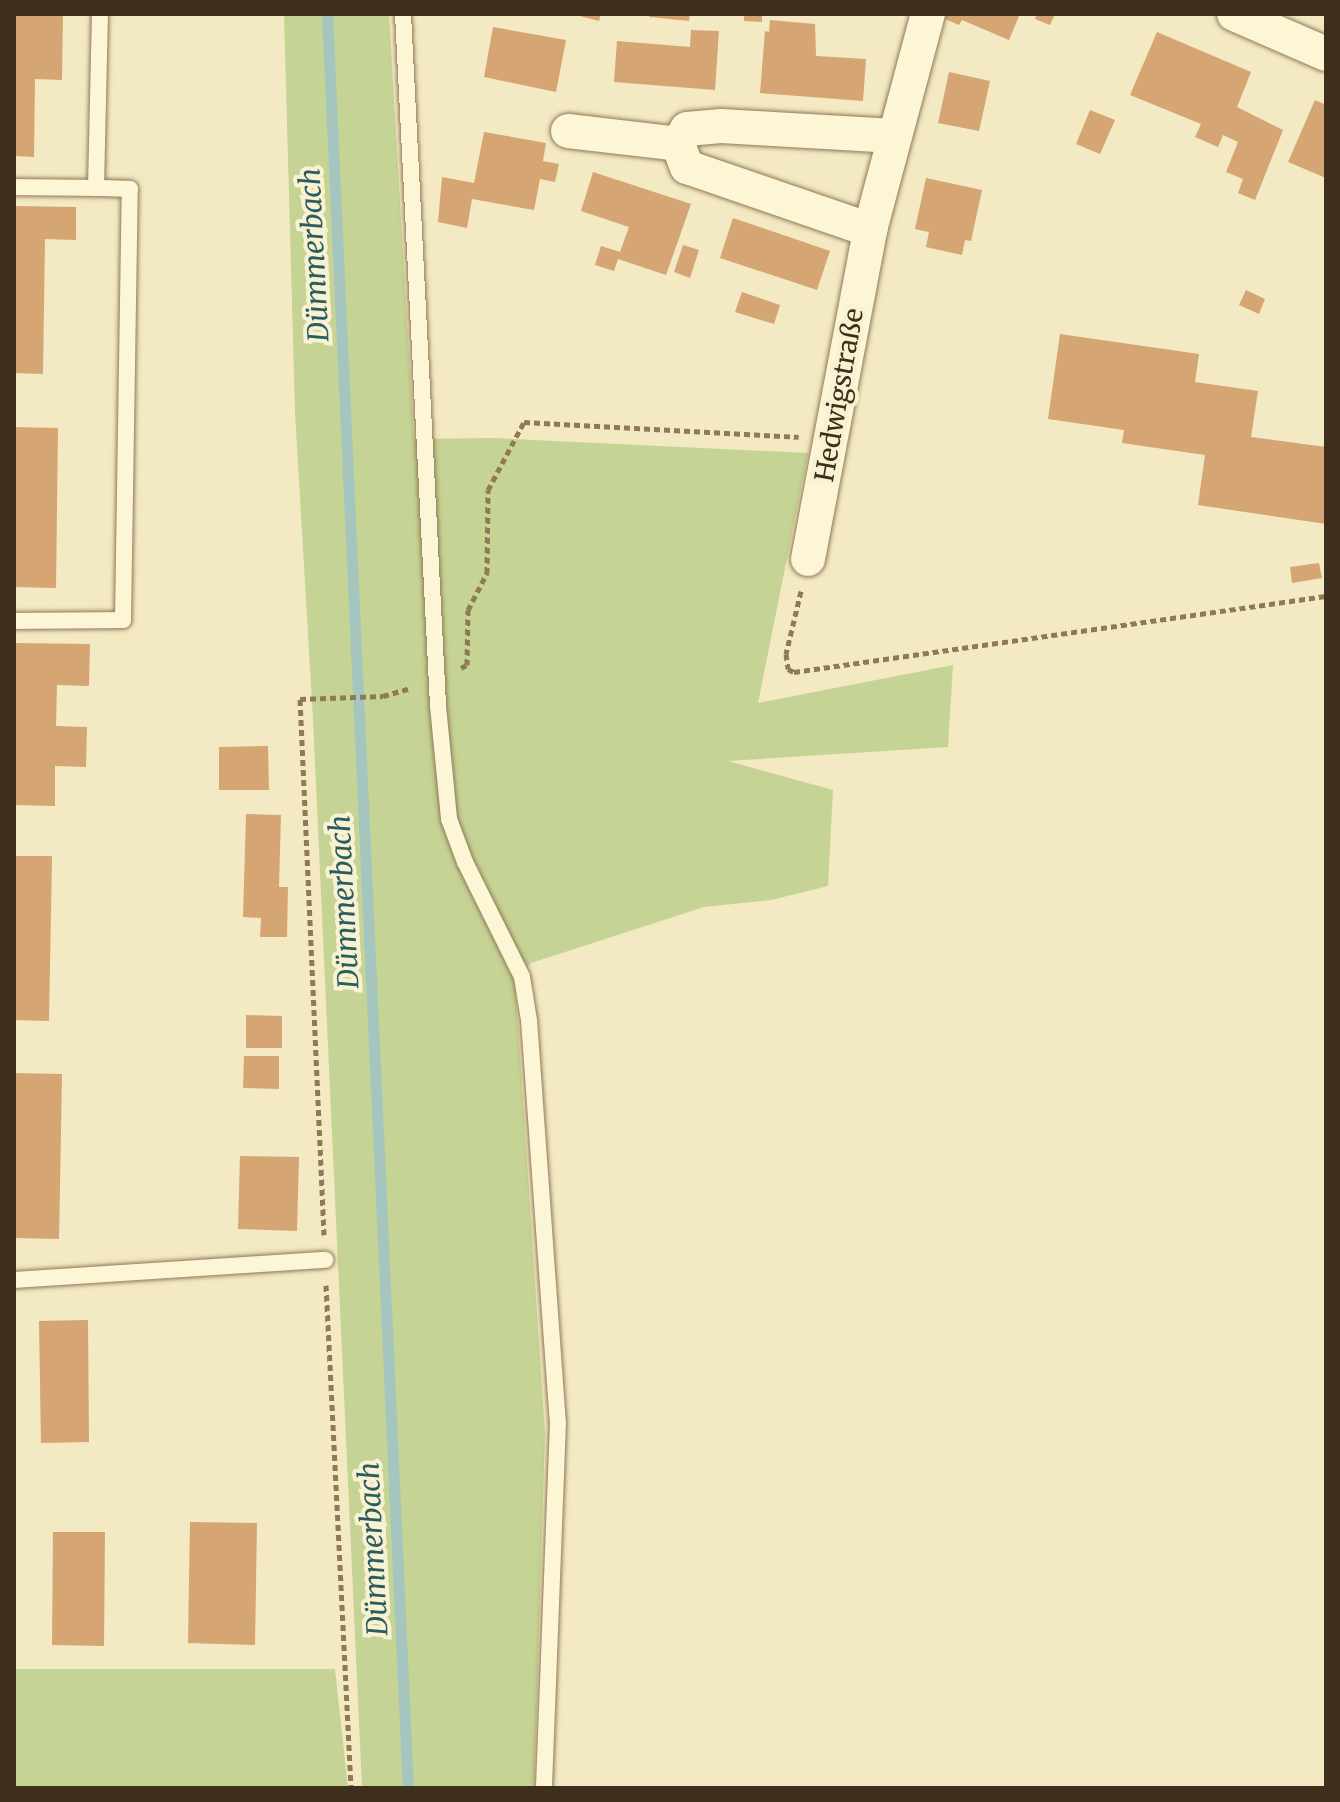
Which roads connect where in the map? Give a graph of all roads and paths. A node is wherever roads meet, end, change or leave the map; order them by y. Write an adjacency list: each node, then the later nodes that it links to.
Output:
1 (100, 14): 10 (lane)
2 (403, 14): 16 (lane)
3 (928, 14): 7 (street, Hedwigstraße)
4 (1234, 14): 5 (street)
5 (1326, 54)
6 (568, 131): 8 (street)
7 (895, 136): 8 (street); 11 (street, Hedwigstraße)
8 (678, 144): 11 (street)
9 (14, 187): 10 (lane)
10 (96, 188): 15 (lane)
11 (870, 230): 12 (street, Hedwigstraße)
12 (832, 440): 13 (street, Hedwigstraße); 16 (path)
13 (808, 559): 14 (path)
14 (1326, 596)
15 (14, 621)
16 (437, 681): 17 (path); 20 (lane)
17 (325, 1260): 18 (lane); 19 (path)
18 (14, 1280)
19 (351, 1788)
20 (544, 1788)

